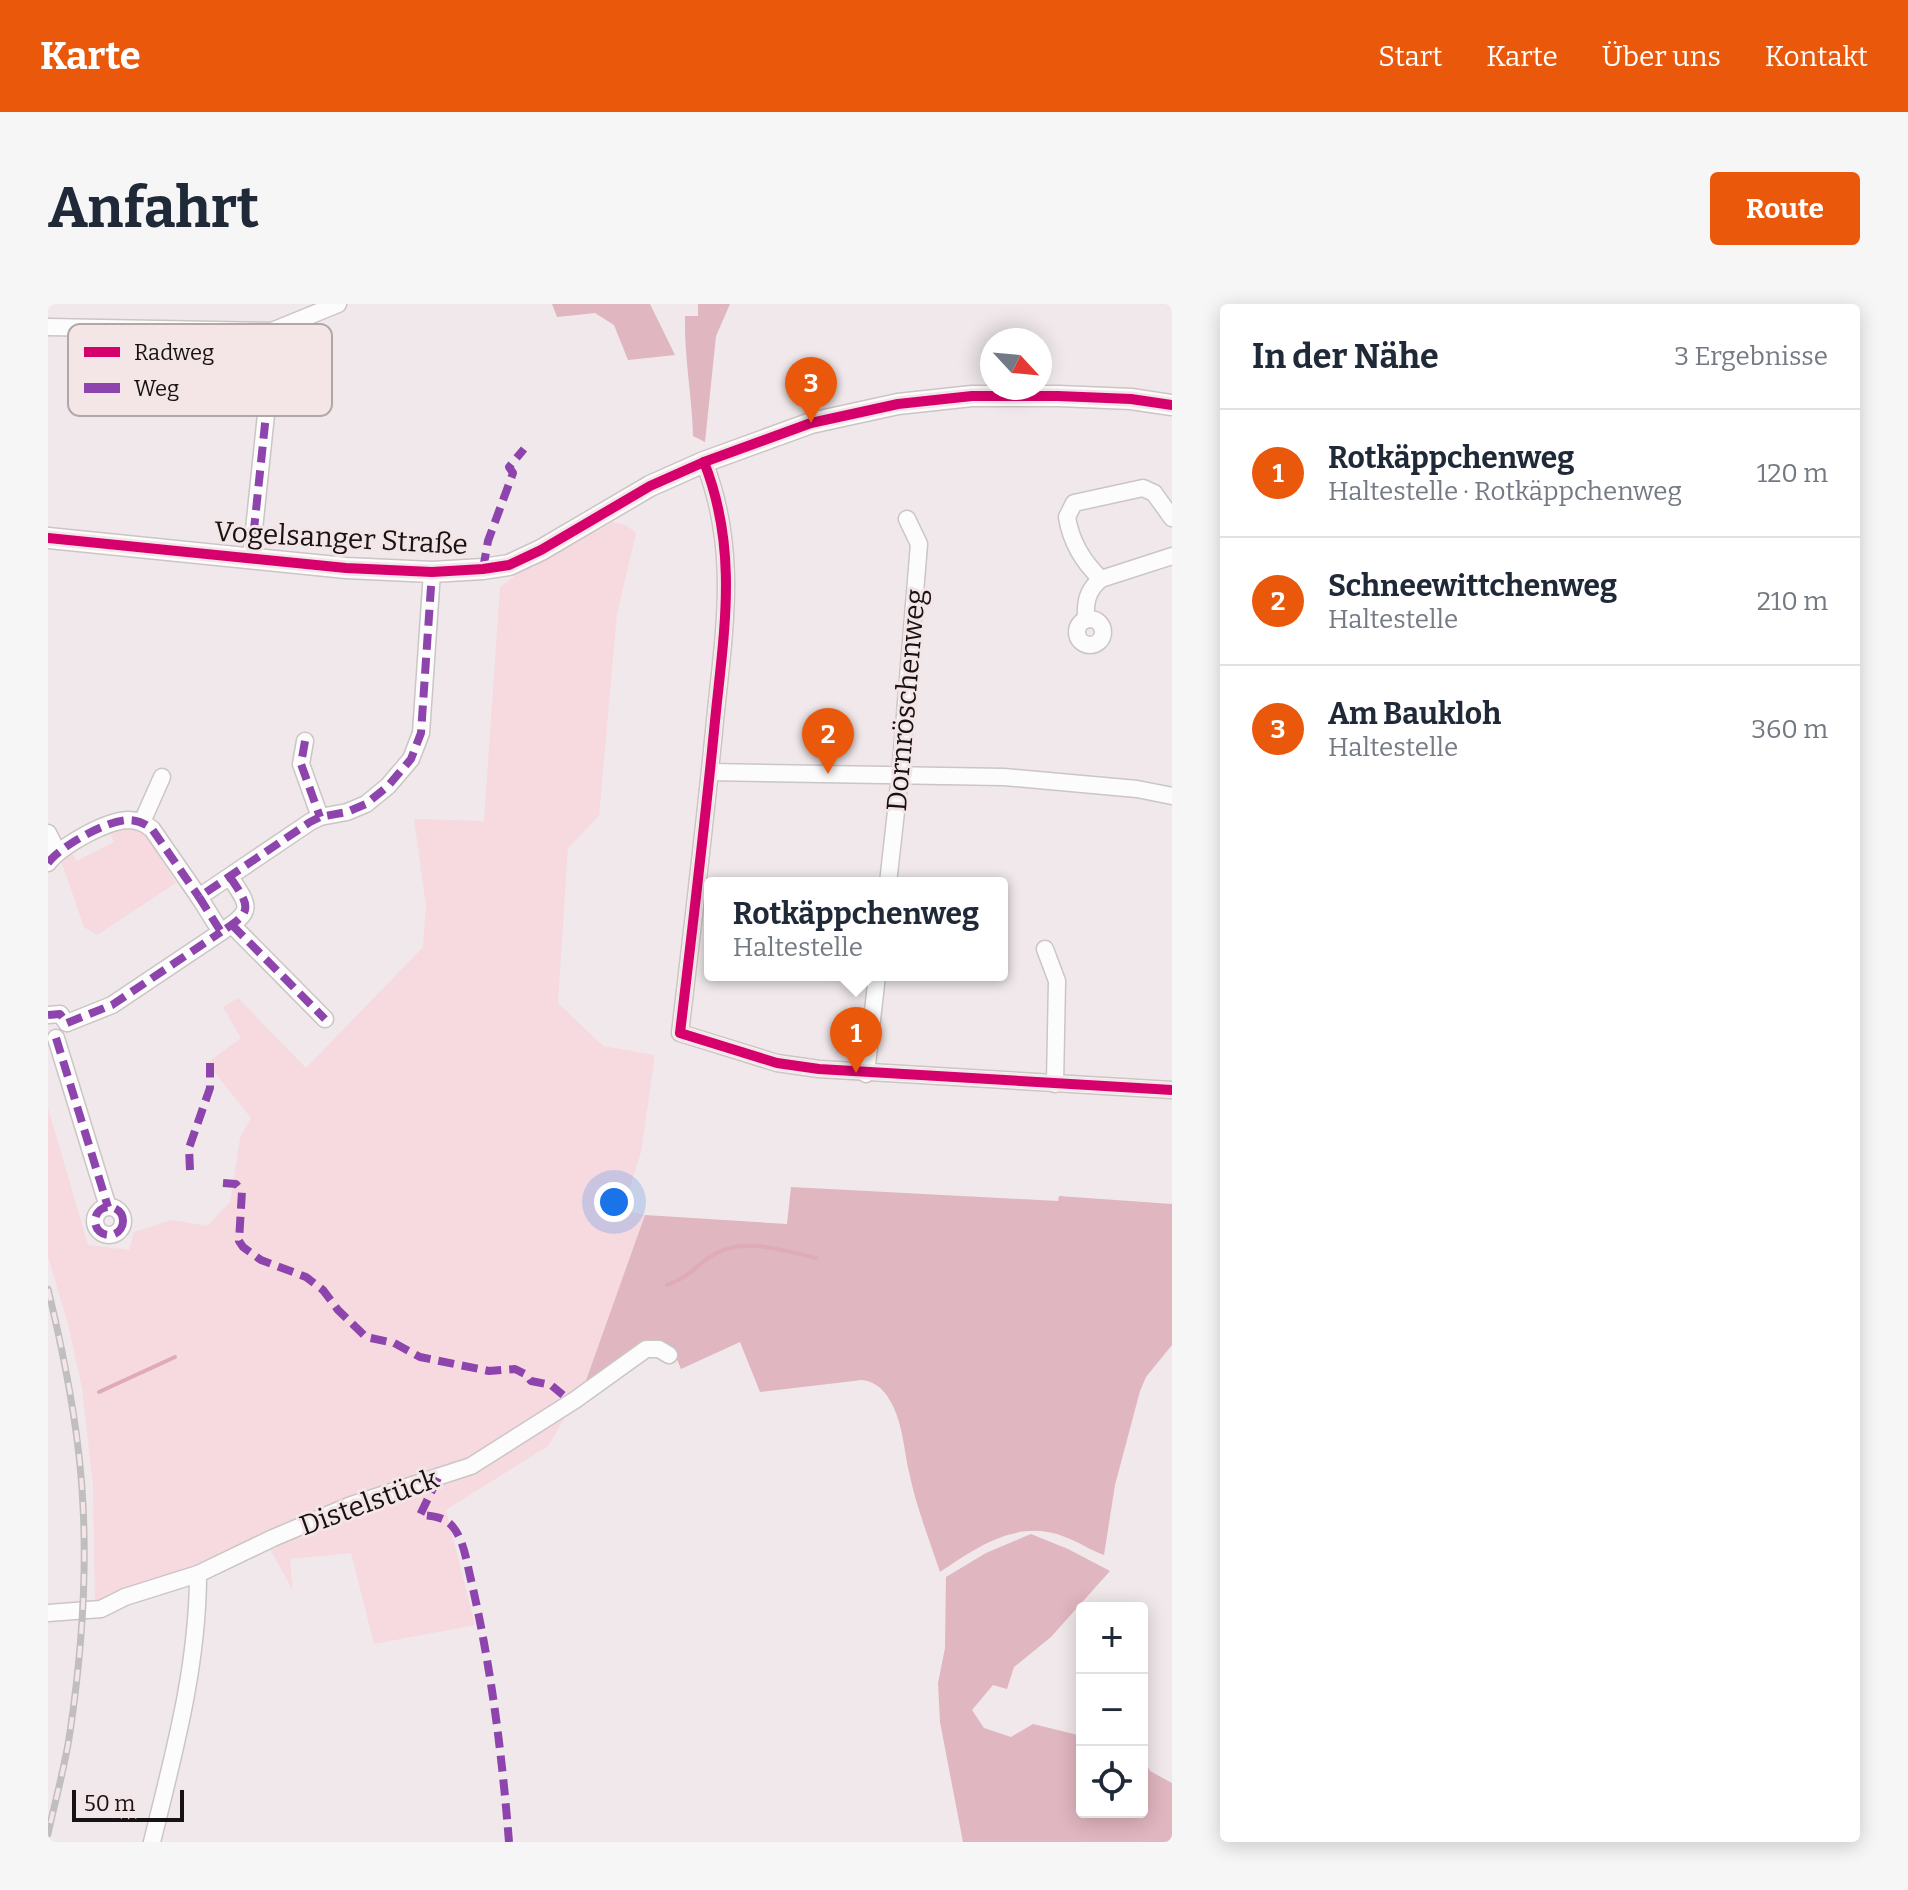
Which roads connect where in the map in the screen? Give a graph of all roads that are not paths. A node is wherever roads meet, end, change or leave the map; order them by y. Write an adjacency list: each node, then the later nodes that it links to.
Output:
1 (338, 304): 2 (street)
2 (289, 324)
3 (48, 327): 4 (street)
4 (68, 327)
5 (1172, 405): 7 (street, Vogelsanger Straße)
6 (266, 416): 12 (street, Vogelsanger Straße)
7 (704, 462): 13 (street, Vogelsanger Straße); 17 (street)
8 (1172, 518): 14 (street)
9 (907, 519): 18 (street, Dornröschenweg)
10 (48, 538): 12 (street, Vogelsanger Straße)
11 (1172, 556): 14 (street)
12 (251, 558): 13 (street, Vogelsanger Straße)
13 (432, 572): 21 (street)
14 (1101, 579): 15 (street)
15 (1086, 620)
16 (305, 741): 21 (street)
17 (710, 772): 18 (street); 35 (street)
18 (900, 776): 20 (street); 26 (street, Dornröschenweg)
19 (162, 777): 22 (street)
20 (1172, 796)
21 (320, 817): 25 (street)
22 (142, 822): 24 (street); 27 (street)
23 (48, 833): 24 (street)
24 (52, 857)
25 (230, 877): 27 (street); 28 (street)
26 (889, 877)
27 (199, 897): 28 (street)
28 (226, 928): 32 (street); 33 (street)
29 (1045, 949): 36 (street)
30 (876, 981): 35 (street)
31 (48, 1014): 33 (street)
32 (325, 1019)
33 (67, 1023): 34 (street)
34 (52, 1037): 38 (street)
35 (866, 1074): 36 (street)
36 (1055, 1084): 37 (street)
37 (1172, 1090)
38 (108, 1207)
39 (669, 1355): 40 (street, Distelstück)
40 (198, 1574): 41 (street, Distelstück); 42 (street)
41 (48, 1613)
42 (152, 1842)

